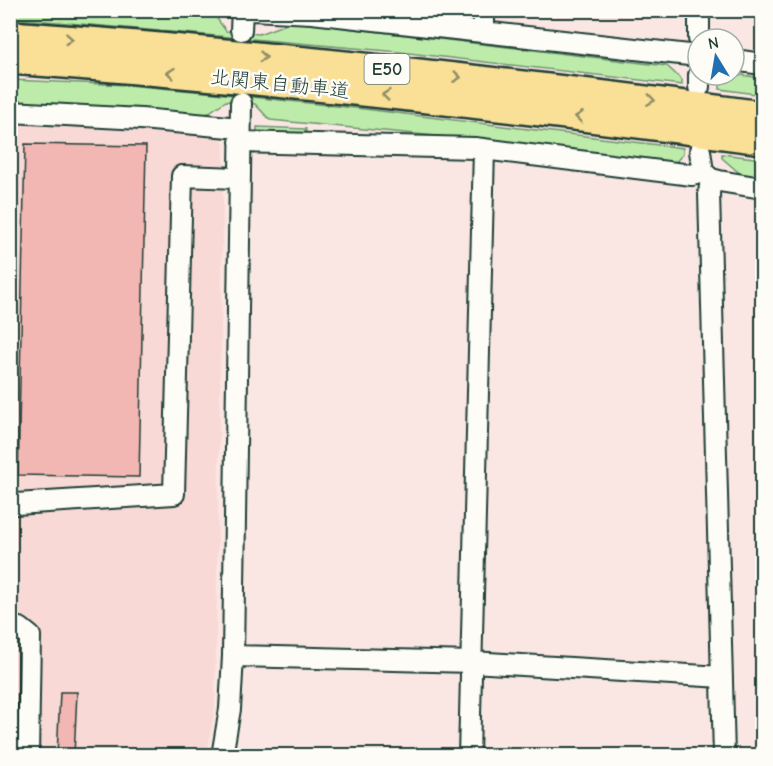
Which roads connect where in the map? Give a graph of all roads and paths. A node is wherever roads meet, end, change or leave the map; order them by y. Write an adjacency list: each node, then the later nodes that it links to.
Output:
1 (252, 10): 5 (street)
2 (484, 10): 5 (street)
3 (699, 10): 4 (street)
4 (699, 27)
5 (484, 31): 7 (street)
6 (10, 35): 15 (highway, 北関東自動車道 / E50, one-way to 15)
7 (686, 55)
8 (10, 60): 12 (highway, 北関東自動車道 / E50)
9 (746, 62): 10 (street)
10 (762, 64)
11 (10, 66): 12 (highway)
12 (105, 67): 17 (highway, 北関東自動車道 / E50, one-way to 12)
13 (241, 103): 16 (street)
14 (10, 112): 16 (street)
15 (762, 115)
16 (240, 135): 18 (street); 21 (street)
17 (762, 140)
18 (484, 149): 20 (street); 26 (street)
19 (700, 151): 20 (street)
20 (707, 176): 22 (street); 27 (street)
21 (239, 178): 23 (street); 25 (street)
22 (762, 188)
23 (10, 502)
24 (10, 628): 28 (street)
25 (233, 656): 26 (street); 29 (street)
26 (472, 662): 27 (street); 30 (street)
27 (722, 677): 31 (street)
28 (28, 756)
29 (222, 756)
30 (469, 756)
31 (724, 756)

